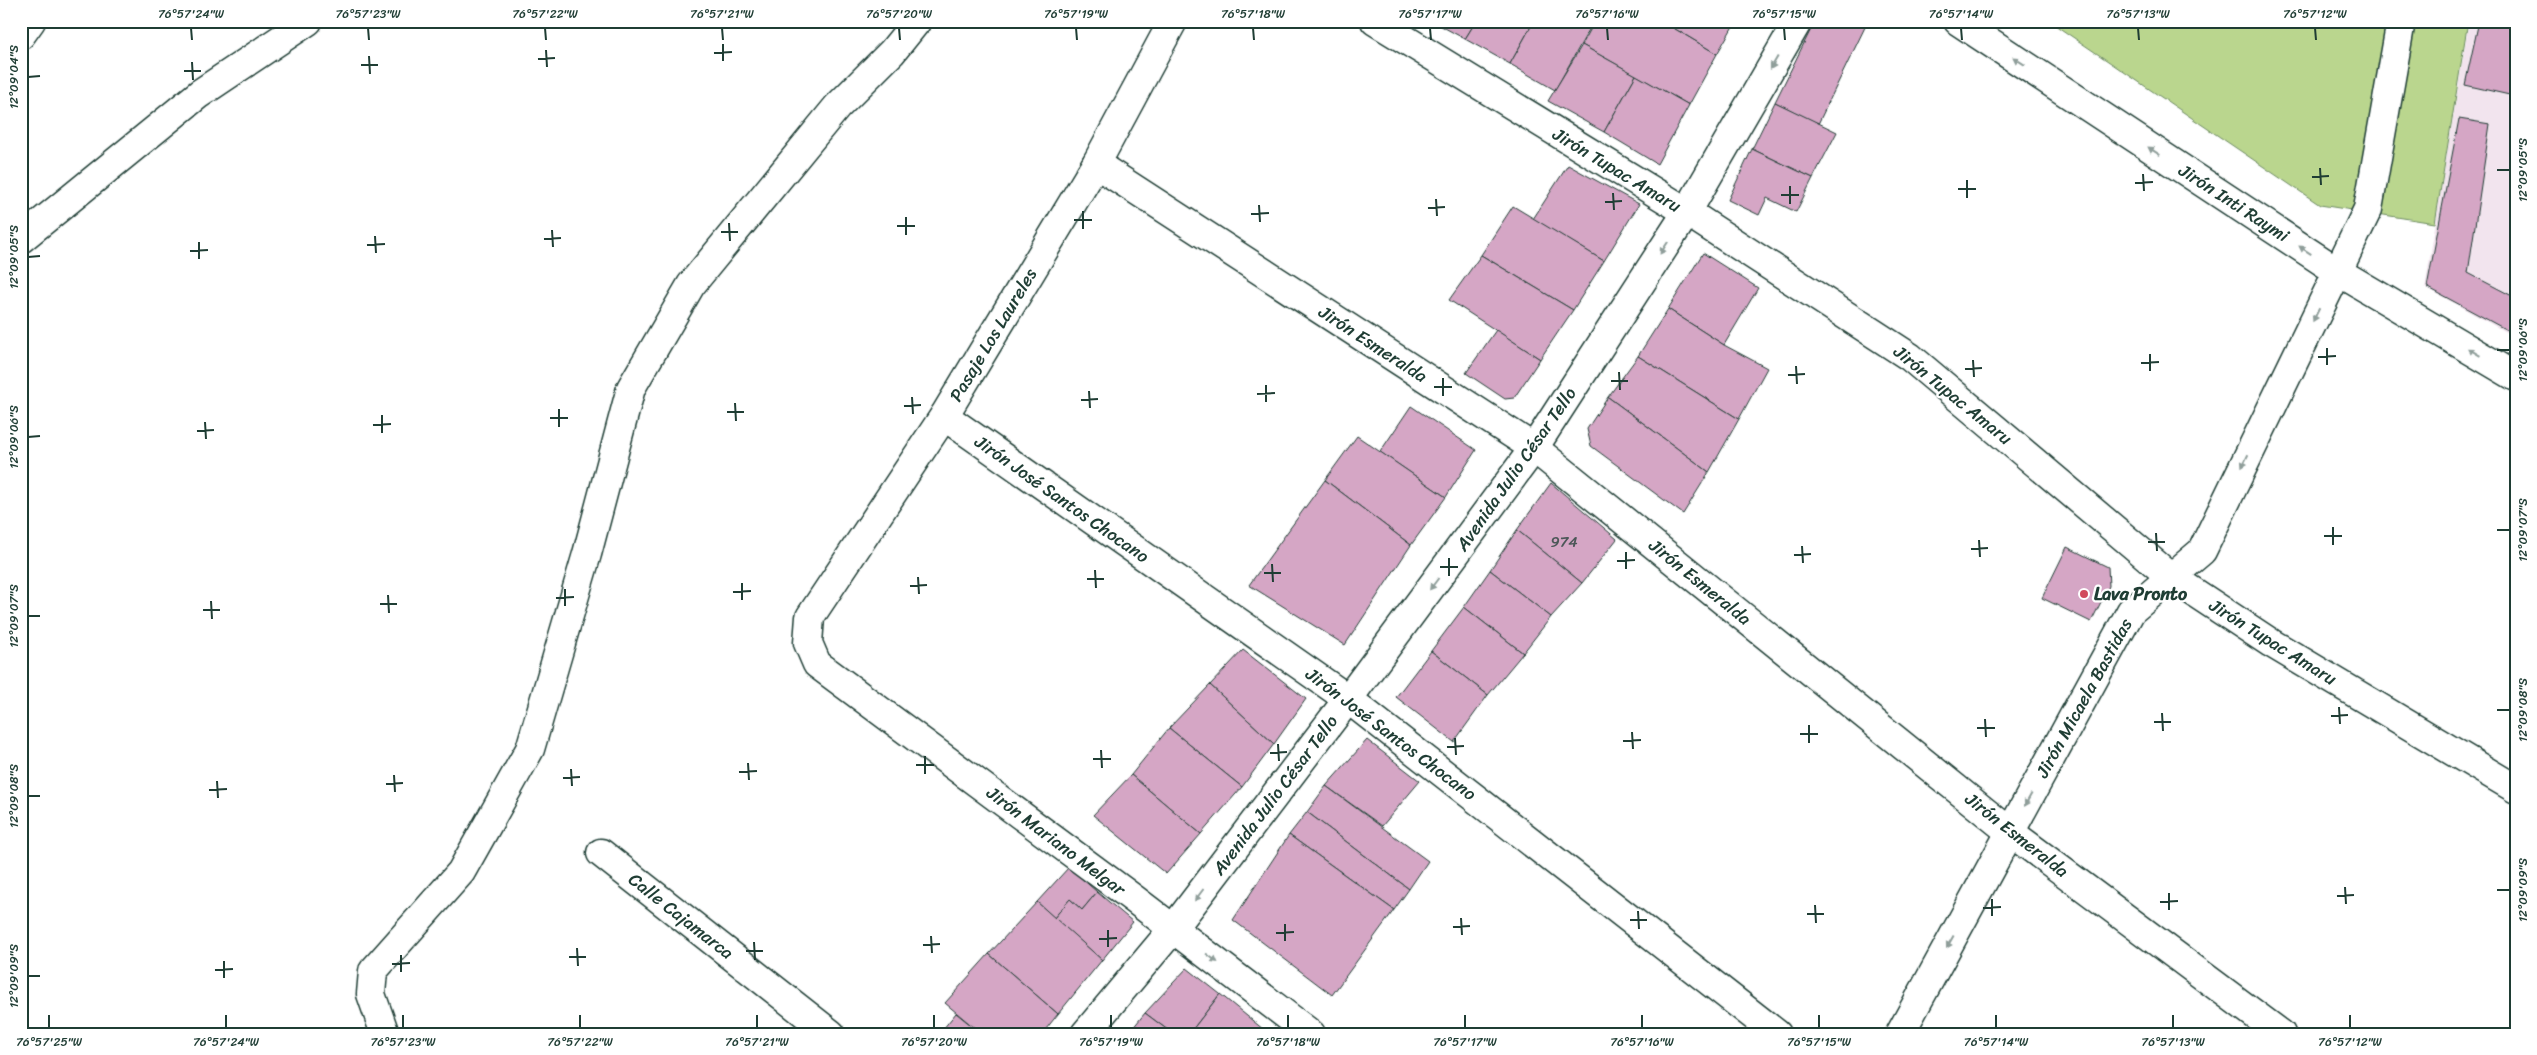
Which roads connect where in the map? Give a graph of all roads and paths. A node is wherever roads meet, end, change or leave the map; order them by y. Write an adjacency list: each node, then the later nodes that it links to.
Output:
1 (31, 21): 9 (street)
2 (308, 21): 12 (street)
3 (917, 21): 24 (street)
4 (1173, 21): 10 (street, Pasaje Los Laureles)
5 (1375, 21): 11 (street, Jirón Tupac Amaru)
6 (1798, 21): 11 (street, Avenida Julio César Tello, one-way to 11)
7 (1958, 21): 13 (street, Jirón Inti Raymi, one-way to 7)
8 (2401, 21): 13 (street, Jirón Micaela Bastidas)
9 (21, 35)
10 (1096, 164): 15 (street, Pasaje Los Laureles); 16 (street, Jirón Esmeralda)
11 (1687, 212): 16 (street, Avenida Julio César Tello, one-way to 16); 17 (street, Jirón Tupac Amaru)
12 (21, 239)
13 (2338, 271): 14 (street, Jirón Inti Raymi, one-way to 13); 17 (street, Jirón Micaela Bastidas, one-way to 17)
14 (2516, 376)
15 (944, 416): 18 (street, Pasaje Los Laureles); 19 (street, Jirón José Santos Chocano)
16 (1534, 448): 19 (street, Avenida Julio César Tello, one-way to 19); 21 (street, Jirón Esmeralda)
17 (2171, 577): 20 (street, Jirón Tupac Amaru); 21 (street, Jirón Micaela Bastidas, one-way to 21)
18 (808, 643): 23 (street, Jirón Mariano Melgar)
19 (1348, 699): 23 (street, Avenida Julio César Tello, one-way to 23); 28 (street, Jirón José Santos Chocano)
20 (2516, 790)
21 (2010, 832): 29 (street, Jirón Micaela Bastidas, one-way to 29); 30 (street, Jirón Esmeralda)
22 (601, 853): 25 (street, Calle Cajamarca)
23 (1173, 928): 26 (street, Avenida Julio César Tello); 27 (street, Jirón Mariano Melgar, one-way to 27)
24 (385, 1034)
25 (831, 1034)
26 (1085, 1034)
27 (1311, 1034)
28 (1777, 1034)
29 (1900, 1034)
30 (2281, 1034)

